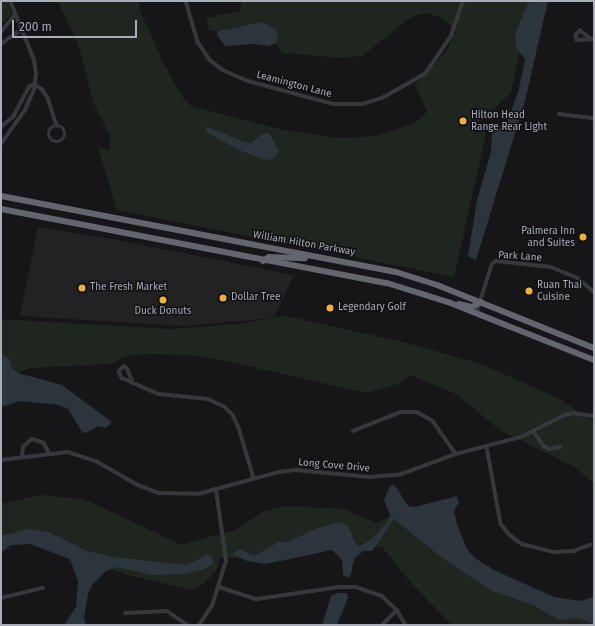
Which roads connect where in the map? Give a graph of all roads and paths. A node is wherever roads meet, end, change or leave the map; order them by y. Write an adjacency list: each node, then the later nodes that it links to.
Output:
1 (10, 1): 4 (street)
2 (186, 1): 3 (street, Leamington Lane)
3 (463, 1)
4 (14, 15): 5 (street); 6 (street)
5 (22, 30): 7 (street); 8 (street)
6 (1, 32)
7 (1, 44)
8 (34, 84): 11 (street); 12 (street); 13 (street)
9 (559, 114): 10 (street)
10 (593, 117)
11 (57, 126): 11 (street)
12 (1, 127)
13 (1, 144)
14 (1, 196): 16 (highway, William Hilton Parkway)
15 (1, 209): 17 (highway)
16 (326, 259): 17 (highway); 20 (highway, William Hilton Parkway)
17 (263, 261): 19 (highway)
18 (594, 292): 20 (street, Park Lane)
19 (428, 295): 20 (highway); 21 (highway)
20 (481, 302): 21 (street, Park Lane); 22 (highway, William Hilton Parkway)
21 (476, 315): 23 (highway)
22 (594, 348)
23 (592, 359)
24 (132, 381): 34 (street)
25 (594, 416): 27 (street, Long Cove Drive)
26 (353, 431): 31 (street)
27 (534, 432): 28 (street, Long Cove Drive); 29 (street)
28 (486, 447): 31 (street, Long Cove Drive); 36 (street)
29 (560, 447)
30 (49, 453): 32 (street, Long Cove Drive); 32 (street); 35 (street, Long Cove Drive)
31 (456, 454): 34 (street, Long Cove Drive)
32 (22, 457): 33 (street, Long Cove Drive)
33 (1, 460)
34 (254, 478): 35 (street, Long Cove Drive)
35 (216, 490): 37 (street)
36 (590, 545)
37 (219, 587): 40 (street); 43 (street)
38 (43, 588): 39 (street)
39 (1, 598)
40 (397, 610): 44 (street); 45 (street)
41 (125, 613): 42 (street)
42 (188, 625)
43 (199, 625)
44 (382, 625)
45 (406, 625)

